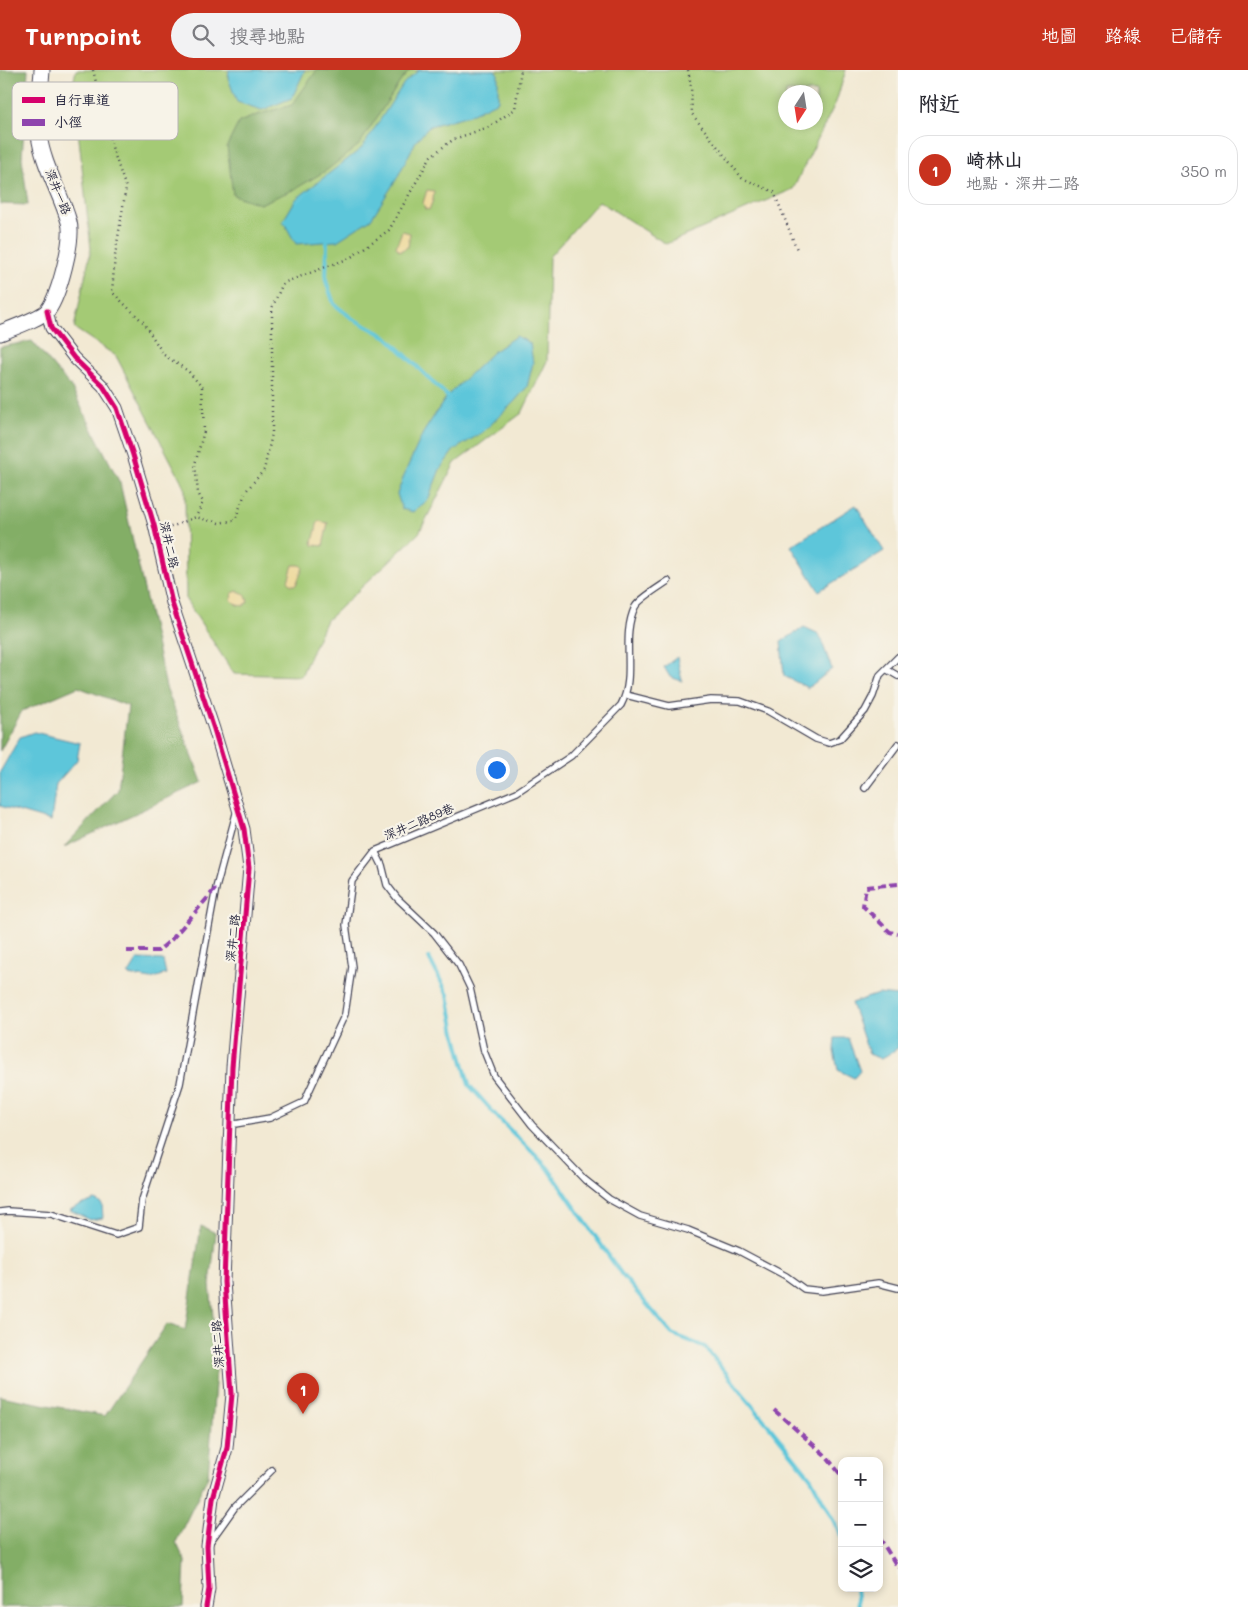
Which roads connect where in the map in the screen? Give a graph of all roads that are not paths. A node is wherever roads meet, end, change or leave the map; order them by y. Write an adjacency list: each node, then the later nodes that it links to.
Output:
1 (40, 140): 2 (street, 深井一路)
2 (48, 311): 3 (street); 11 (street, 深井二路)
3 (0, 333)
4 (668, 581): 8 (lane, 深井二路89巷)
5 (898, 657): 6 (lane)
6 (886, 669): 7 (lane); 8 (lane)
7 (898, 676)
8 (626, 695): 12 (lane, 深井二路89巷)
9 (898, 744): 10 (lane)
10 (865, 788)
11 (238, 806): 13 (street, 深井二路); 14 (lane)
12 (375, 851): 13 (lane, 深井二路89巷); 15 (lane)
13 (229, 1125): 17 (street, 深井二路)
14 (0, 1212)
15 (898, 1288)
16 (272, 1470): 17 (lane)
17 (206, 1546): 18 (street, 深井二路)
18 (206, 1607)

